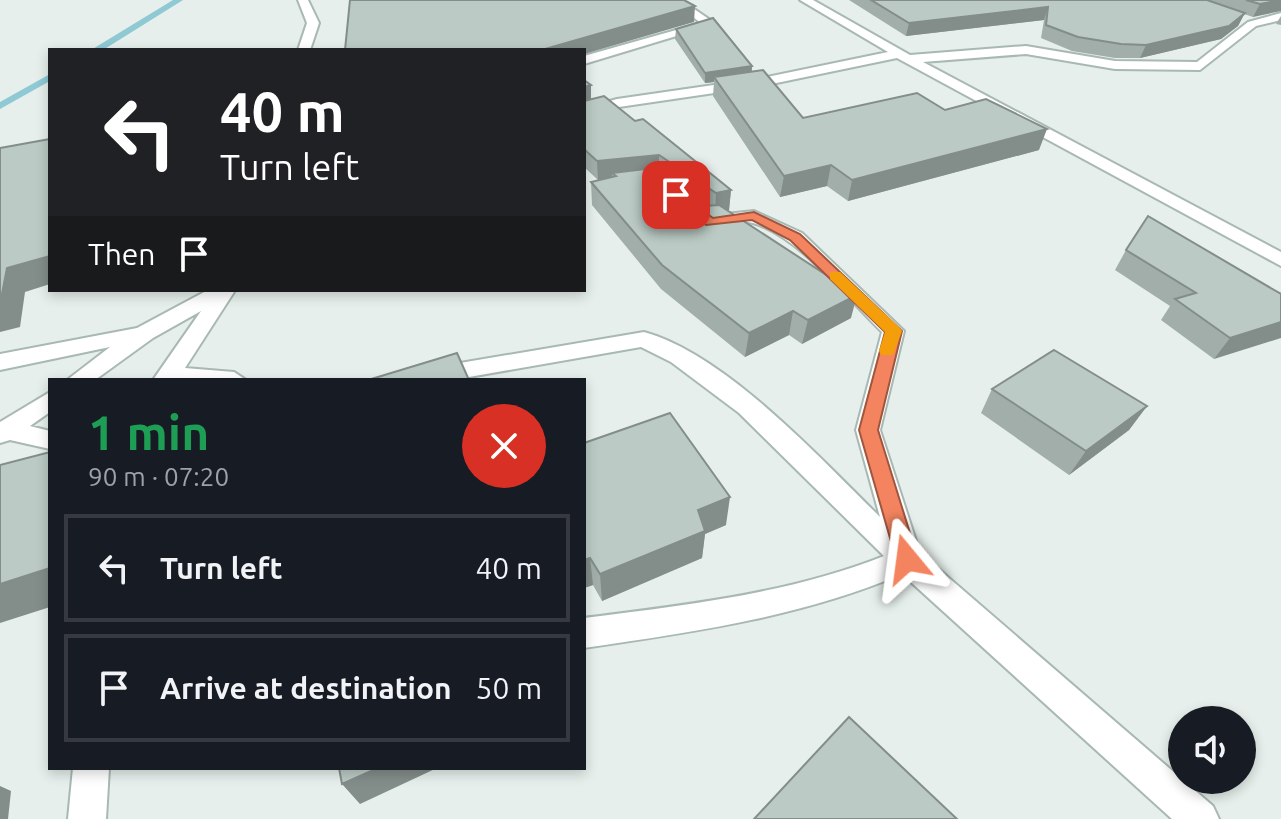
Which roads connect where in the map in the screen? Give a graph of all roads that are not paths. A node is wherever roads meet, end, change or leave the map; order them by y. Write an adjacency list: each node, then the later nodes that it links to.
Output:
1 (303, 0): 9 (street)
2 (805, 0): 10 (street)
3 (679, 1): 4 (street); 11 (street)
4 (661, 3)
5 (1281, 16): 7 (street)
6 (1238, 19): 7 (street)
7 (1252, 24): 8 (street); 10 (street)
8 (1281, 33)
9 (305, 48)
10 (903, 57): 12 (street); 14 (street)
11 (586, 59)
12 (586, 112)
13 (690, 206): 26 (street)
14 (1281, 260)
15 (220, 292): 17 (street)
16 (223, 292): 19 (street)
17 (145, 333): 18 (street); 20 (street)
18 (0, 362)
19 (166, 377): 21 (street)
20 (82, 378)
21 (189, 378)
22 (419, 378): 26 (street)
23 (48, 401): 24 (street)
24 (4, 432): 25 (street)
25 (48, 440)
26 (907, 559): 27 (street); 30 (street)
27 (586, 633)
28 (91, 770): 29 (street)
29 (87, 819)
30 (1200, 819)

